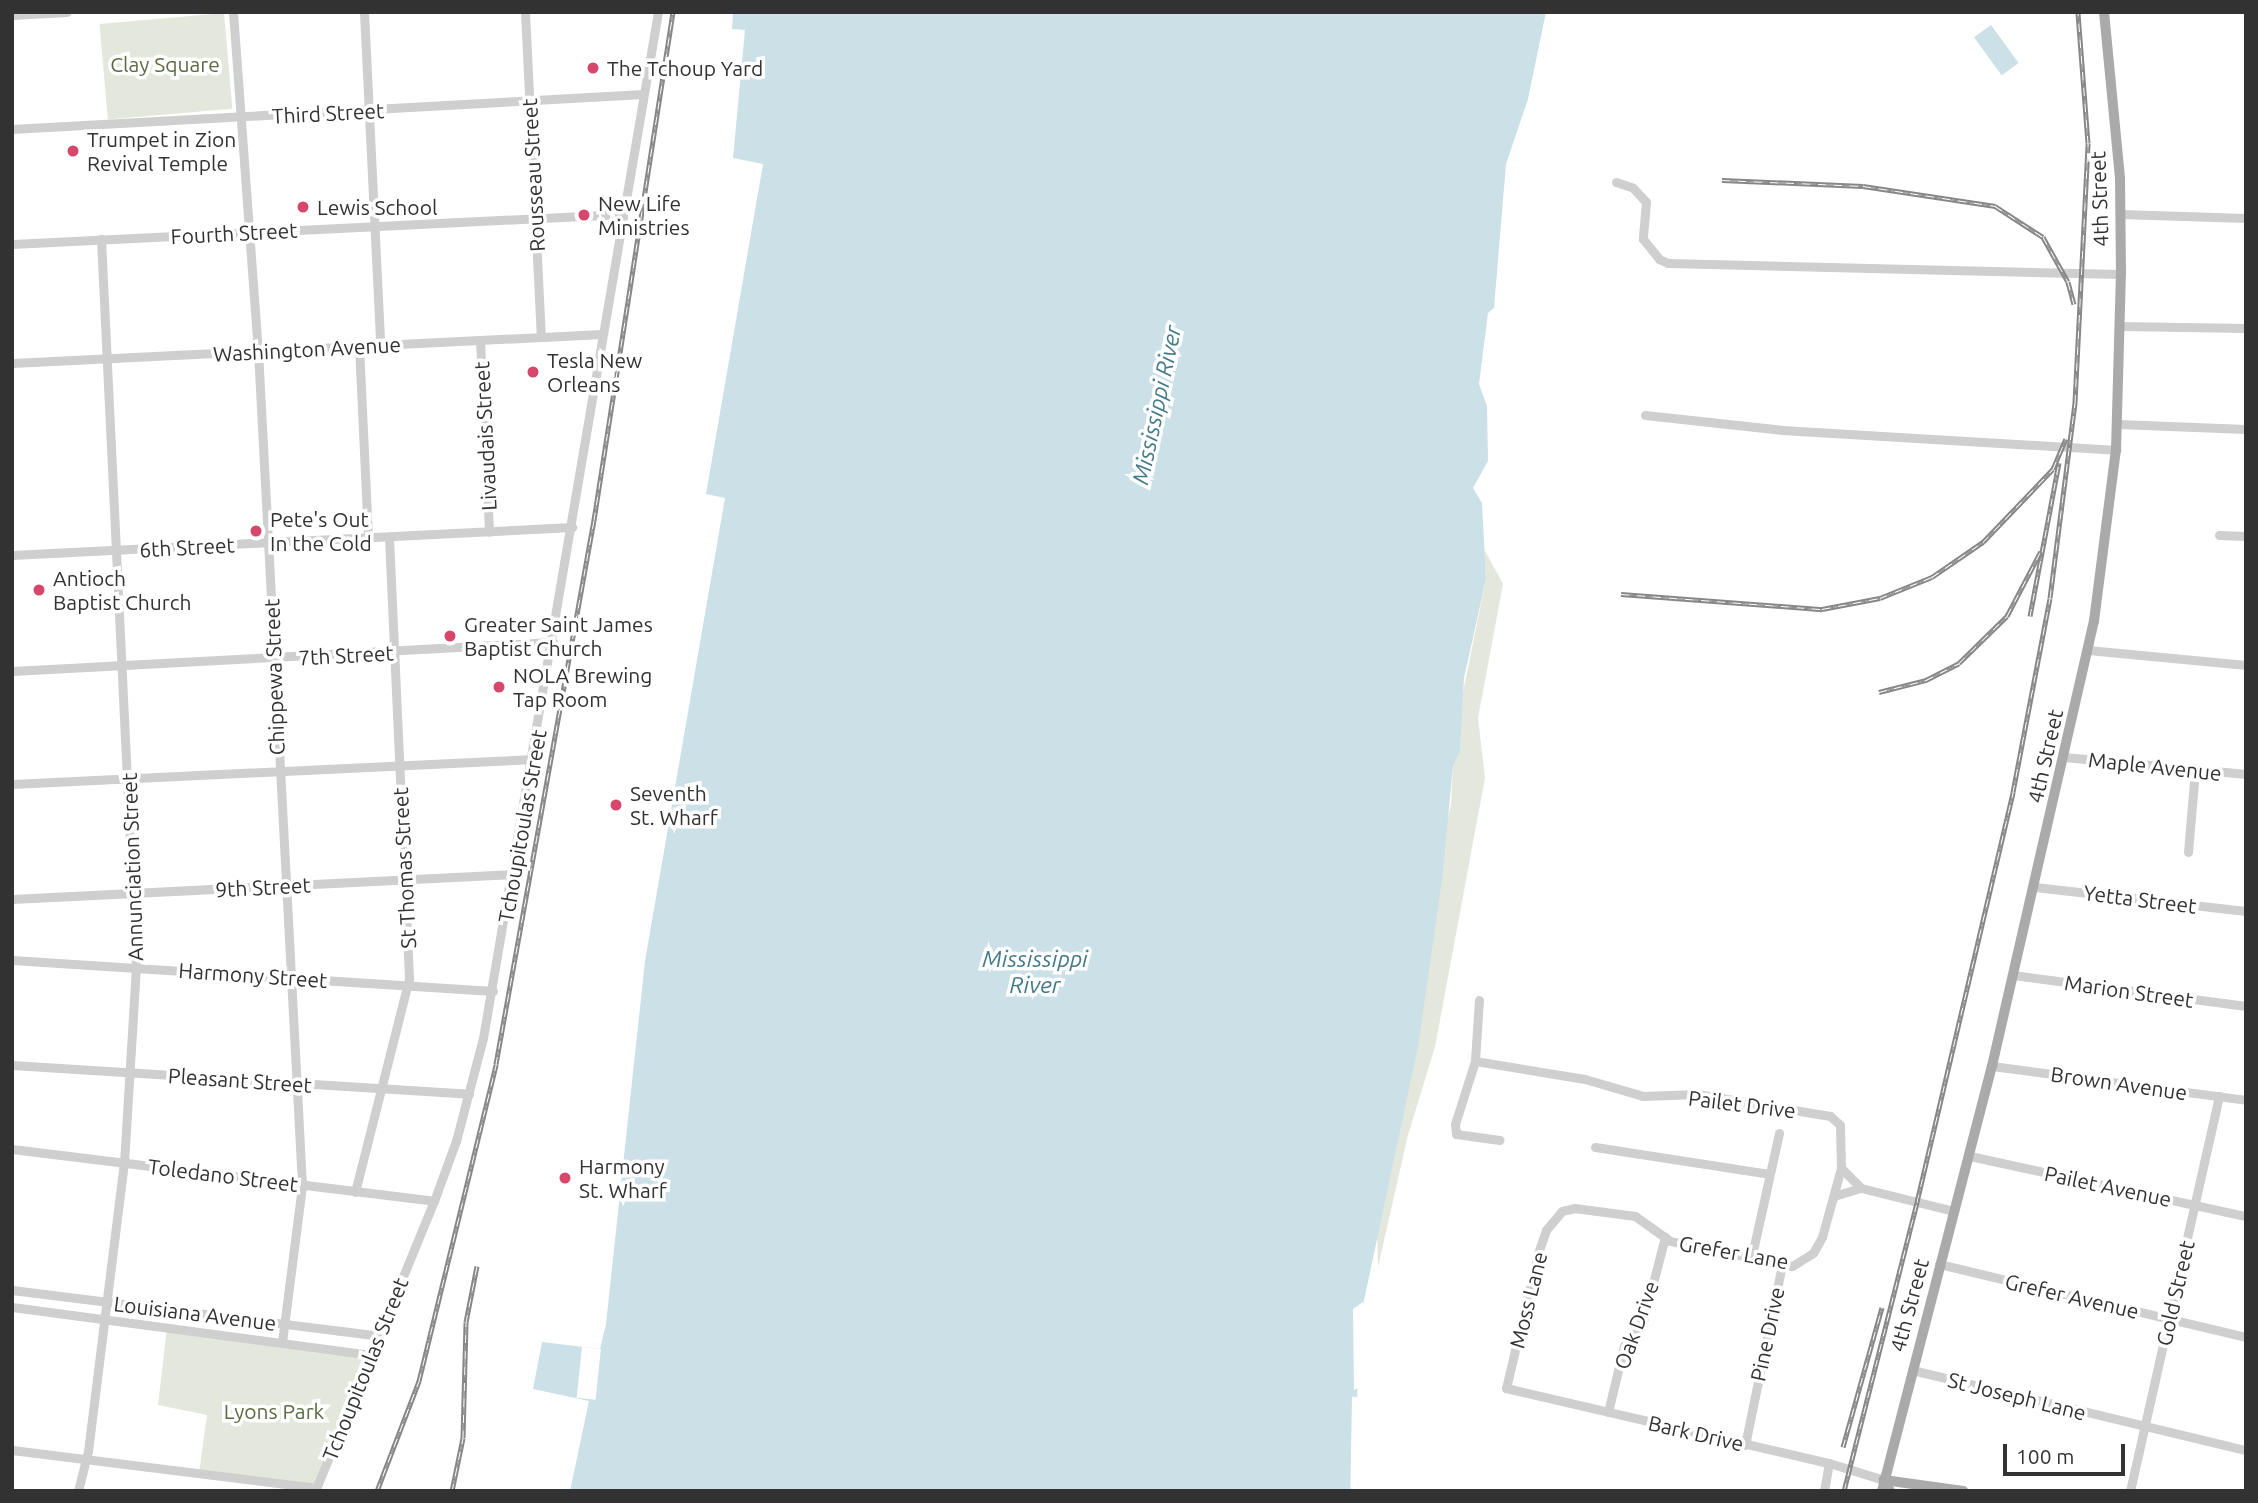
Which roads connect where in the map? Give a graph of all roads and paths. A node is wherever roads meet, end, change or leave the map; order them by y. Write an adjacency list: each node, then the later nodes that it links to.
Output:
1 (67, 12): 7 (street)
2 (233, 12): 11 (street, Chippewa Street)
3 (364, 12): 10 (street)
4 (525, 12): 9 (street, Rousseau Street)
5 (658, 12): 8 (street, Tchoupitoulas Street)
6 (2104, 12): 15 (main road, 4th Street)
7 (12, 15)
8 (643, 94): 9 (street, Third Street); 14 (street, Tchoupitoulas Street)
9 (529, 102): 10 (street, Third Street); 16 (street, Rousseau Street)
10 (369, 111): 11 (street, Third Street); 18 (street)
11 (241, 117): 12 (street, Third Street); 19 (street, Chippewa Street)
12 (12, 129)
13 (1616, 182): 22 (street)
14 (623, 214): 16 (street, Fourth Street); 25 (street, Tchoupitoulas Street)
15 (2120, 214): 17 (street); 22 (main road, 4th Street)
16 (533, 218): 18 (street, Fourth Street); 26 (street, Rousseau Street)
17 (2246, 218)
18 (373, 226): 19 (street, Fourth Street); 28 (street)
19 (251, 232): 20 (street, Fourth Street); 30 (street, Chippewa Street)
20 (101, 239): 21 (street, Fourth Street); 31 (street, Annunciation Street)
21 (12, 244)
22 (2121, 274): 23 (main road, 4th Street)
23 (2119, 326): 24 (street); 34 (main road, 4th Street)
24 (2246, 328)
25 (603, 334): 26 (street, Washington Avenue); 37 (street, Tchoupitoulas Street)
26 (541, 337): 27 (street, Washington Avenue)
27 (480, 340): 28 (street, Washington Avenue); 38 (street, Livaudais Street)
28 (380, 345): 29 (street, Washington Avenue)
29 (359, 346): 30 (street, Washington Avenue); 42 (street)
30 (258, 351): 31 (street, Washington Avenue); 43 (street, Chippewa Street)
31 (106, 359): 32 (street, Washington Avenue); 44 (street, Annunciation Street)
32 (12, 363)
33 (1645, 415): 36 (street)
34 (2118, 424): 35 (street); 36 (main road, 4th Street)
35 (2246, 429)
36 (2116, 450): 47 (main road, 4th Street)
37 (572, 527): 38 (street, 6th Street); 46 (street, Tchoupitoulas Street)
38 (489, 532): 41 (street, 6th Street)
39 (2219, 535): 40 (street)
40 (2246, 536)
41 (389, 537): 42 (street, 6th Street); 48 (street, St Thomas Street)
42 (368, 538): 43 (street, 6th Street)
43 (269, 542): 44 (street, 6th Street); 49 (street, Chippewa Street)
44 (116, 550): 45 (street, 6th Street); 50 (street, Annunciation Street)
45 (12, 555)
46 (553, 642): 48 (street, 7th Street); 54 (street, Tchoupitoulas Street)
47 (2088, 650): 51 (street); 53 (main road, 4th Street)
48 (395, 652): 49 (street, 7th Street); 55 (street, St Thomas Street)
49 (274, 659): 50 (street, 7th Street); 57 (street, Chippewa Street)
50 (123, 664): 52 (street, 7th Street); 59 (street, Annunciation Street)
51 (2246, 665)
52 (12, 671)
53 (2064, 757): 56 (street, Maple Avenue); 65 (main road, 4th Street)
54 (534, 759): 55 (street); 62 (street, Tchoupitoulas Street)
55 (399, 765): 57 (street); 63 (street, St Thomas Street)
56 (2195, 771): 58 (street, Maple Avenue); 61 (street)
57 (278, 772): 59 (street); 64 (street, Chippewa Street)
58 (2246, 774)
59 (128, 779): 60 (street); 66 (street, Annunciation Street)
60 (12, 784)
61 (2188, 852)
62 (514, 874): 63 (street, 9th Street); 74 (street, Tchoupitoulas Street)
63 (405, 880): 64 (street, 9th Street); 73 (street, St Thomas Street)
64 (285, 885): 66 (street, 9th Street); 72 (street, Chippewa Street)
65 (2035, 887): 68 (street, Yetta Street); 71 (main road, 4th Street)
66 (134, 893): 67 (street, 9th Street); 70 (street, Annunciation Street)
67 (12, 899)
68 (2246, 911)
69 (12, 960): 70 (street, Harmony Street)
70 (136, 968): 72 (street, Harmony Street); 80 (street, Annunciation Street)
71 (2013, 975): 76 (street, Marion Street); 79 (main road, 4th Street)
72 (290, 978): 73 (street, Harmony Street); 81 (street, Chippewa Street)
73 (408, 985): 74 (street, Harmony Street); 82 (street, St Thomas Street)
74 (493, 991): 83 (street, Tchoupitoulas Street)
75 (1479, 1000): 77 (street)
76 (2246, 1006)
77 (1475, 1061): 87 (street); 92 (street, Pailet Drive)
78 (12, 1065): 80 (street, Pleasant Street)
79 (1992, 1066): 84 (street, Brown Avenue); 90 (main road, 4th Street)
80 (130, 1072): 81 (street, Pleasant Street); 91 (street, Annunciation Street)
81 (296, 1083): 82 (street, Pleasant Street); 94 (street, Chippewa Street)
82 (381, 1088): 83 (street, Pleasant Street); 96 (street, St Thomas Street)
83 (469, 1094): 98 (street, Tchoupitoulas Street)
84 (2219, 1096): 85 (street, Brown Avenue); 99 (street, Gold Street)
85 (2246, 1100)
86 (1779, 1133): 93 (street)
87 (1500, 1140)
88 (1595, 1147): 93 (street)
89 (12, 1149): 91 (street, Toledano Street)
90 (1970, 1156): 99 (street, Pailet Avenue); 100 (main road, 4th Street)
91 (124, 1163): 94 (street, Toledano Street); 108 (street, Annunciation Street)
92 (1841, 1168): 95 (street); 97 (street, Grefer Lane)
93 (1769, 1174): 104 (street)
94 (302, 1186): 96 (street, Toledano Street); 112 (street, Chippewa Street)
95 (1861, 1188): 97 (street); 100 (street)
96 (355, 1192): 98 (street, Toledano Street)
97 (1834, 1196): 105 (street, Grefer Lane)
98 (434, 1201): 113 (street, Tchoupitoulas Street)
99 (2195, 1205): 102 (street, Pailet Avenue); 111 (street, Gold Street)
100 (1954, 1211): 106 (main road, 4th Street)
101 (1558, 1215): 103 (street, Grefer Lane); 118 (street, Moss Lane)
102 (2246, 1216)
103 (1665, 1237): 104 (street, Grefer Lane); 119 (street, Oak Drive)
104 (1752, 1255): 105 (street, Grefer Lane)
105 (1782, 1264): 121 (street, Pine Drive)
106 (1939, 1264): 111 (street, Grefer Avenue); 117 (main road, 4th Street)
107 (12, 1290): 108 (street, Louisiana Avenue)
108 (107, 1302): 110 (street, Annunciation Street); 112 (street, Louisiana Avenue)
109 (12, 1307): 110 (street, Louisiana Avenue)
110 (105, 1319): 115 (street, Louisiana Avenue); 124 (street, Annunciation Street)
111 (2169, 1319): 114 (street, Grefer Avenue); 120 (street, Gold Street)
112 (284, 1324): 113 (street, Louisiana Avenue); 115 (street, Chippewa Street)
113 (379, 1336): 116 (street, Tchoupitoulas Street)
114 (2246, 1337)
115 (282, 1342): 116 (street, Louisiana Avenue)
116 (371, 1355): 127 (street, Tchoupitoulas Street)
117 (1912, 1370): 120 (street, St Joseph Lane); 126 (main road, 4th Street)
118 (1506, 1388): 119 (street, Bark Drive)
119 (1608, 1412): 121 (street, Bark Drive)
120 (2144, 1426): 122 (street, St Joseph Lane); 131 (street, Gold Street)
121 (1745, 1445): 125 (street, Bark Drive)
122 (2246, 1450)
123 (12, 1451): 124 (street)
124 (86, 1460): 127 (street); 128 (street, Annunciation Street)
125 (1829, 1462): 126 (street, Bark Drive); 129 (street)
126 (1885, 1487): 130 (main road)
127 (316, 1490)
128 (78, 1491)
129 (1824, 1491)
130 (1963, 1491)
131 (2130, 1491)

